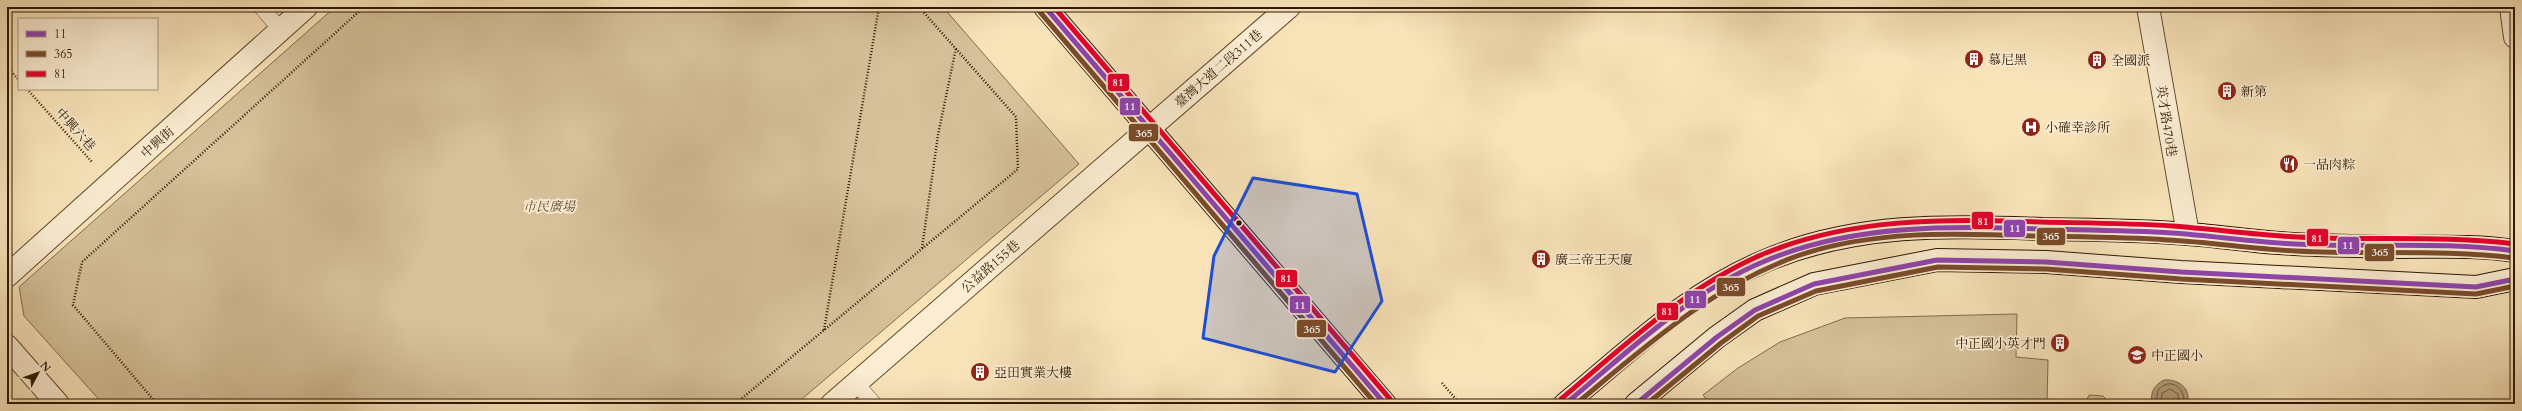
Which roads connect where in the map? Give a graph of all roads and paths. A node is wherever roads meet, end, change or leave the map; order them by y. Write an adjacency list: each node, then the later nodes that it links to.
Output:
1 (261, 7): 10 (lane)
2 (306, 7): 10 (main road, 中興街)
3 (364, 7): 28 (path)
4 (879, 7): 23 (path)
5 (920, 7): 12 (path)
6 (1046, 7): 16 (main road)
7 (1289, 7): 16 (main road, 臺灣大道二段311巷)
8 (2148, 7): 18 (main road, 英才路470巷)
9 (2511, 7): 11 (main road)
10 (281, 30): 17 (main road, 中興街)
11 (2515, 37)
12 (956, 48): 19 (path); 19 (path)
13 (7, 67): 14 (path)
14 (18, 79)
15 (28, 90): 17 (path, 中興六巷)
16 (1148, 128): 26 (main road, 公益路155巷); 32 (main road)
17 (111, 183): 21 (main road, 中興街)
18 (2188, 234): 20 (main road); 34 (main road)
19 (922, 249): 23 (path)
20 (2515, 251)
21 (7, 276)
22 (2515, 279): 35 (main road)
23 (824, 331): 29 (path)
24 (7, 346): 27 (main road)
25 (1442, 382): 33 (path)
26 (856, 383): 30 (main road, 公益路155巷); 31 (lane)
27 (58, 404)
28 (156, 404)
29 (735, 404)
30 (832, 404)
31 (874, 404)
32 (1385, 404)
33 (1460, 404)
34 (1565, 404)
35 (1636, 404)

